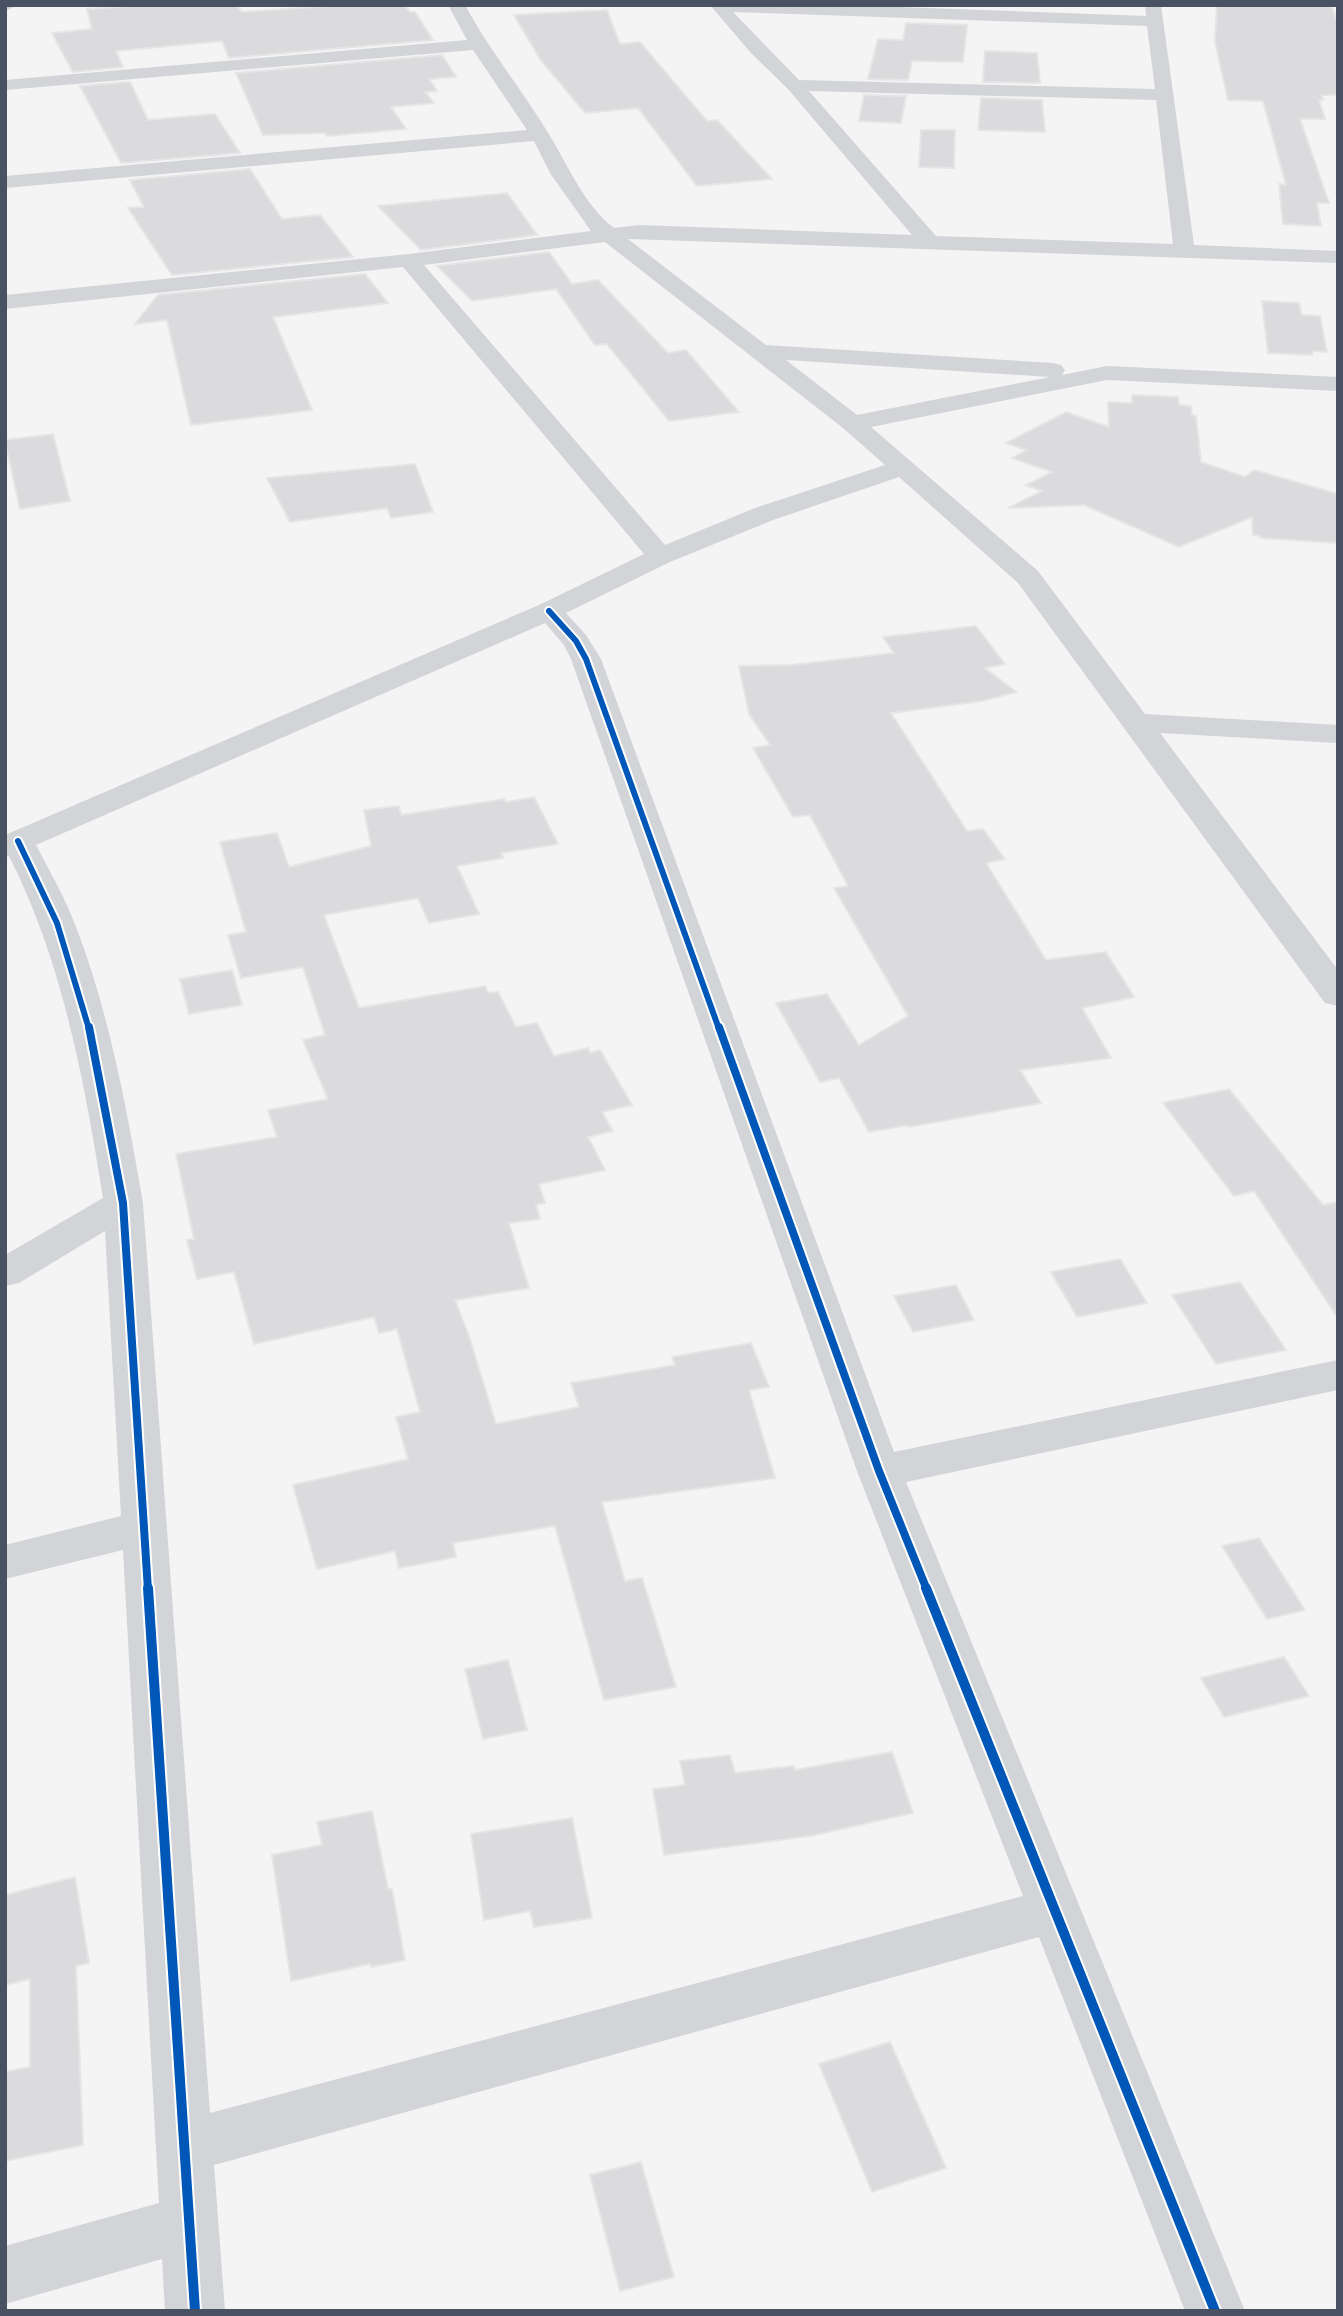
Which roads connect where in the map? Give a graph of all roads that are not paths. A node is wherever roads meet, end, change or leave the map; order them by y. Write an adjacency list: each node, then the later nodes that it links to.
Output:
1 (456, 5): 4 (street)
2 (719, 6): 3 (street); 6 (street)
3 (1154, 13): 7 (street)
4 (478, 44): 5 (street); 8 (street)
5 (5, 85)
6 (794, 85): 7 (street); 11 (street)
7 (1164, 95): 12 (street)
8 (540, 135): 9 (street); 10 (street)
9 (5, 182)
10 (606, 234): 11 (street); 14 (street); 16 (street)
11 (928, 240): 12 (street)
12 (1184, 250): 13 (street)
13 (1338, 257)
14 (409, 260): 15 (street); 21 (street)
15 (5, 302)
16 (762, 352): 17 (street); 19 (street)
17 (1107, 373): 18 (street); 19 (street)
18 (1338, 384)
19 (852, 423): 20 (street)
20 (904, 467): 21 (street); 23 (street)
21 (660, 556): 22 (street)
22 (549, 611): 25 (street); 30 (street)
23 (1138, 723): 24 (street); 26 (street)
24 (1338, 734)
25 (11, 844): 27 (street)
26 (1338, 995)
27 (123, 1203): 28 (street); 31 (street)
28 (5, 1273)
29 (1338, 1375): 30 (street)
30 (879, 1471): 33 (street)
31 (144, 1528): 32 (street); 34 (street)
32 (5, 1562)
33 (1054, 1910): 34 (street); 38 (street)
34 (183, 2147): 35 (street)
35 (189, 2223): 36 (street); 37 (street)
36 (5, 2275)
37 (195, 2311)
38 (1215, 2311)

